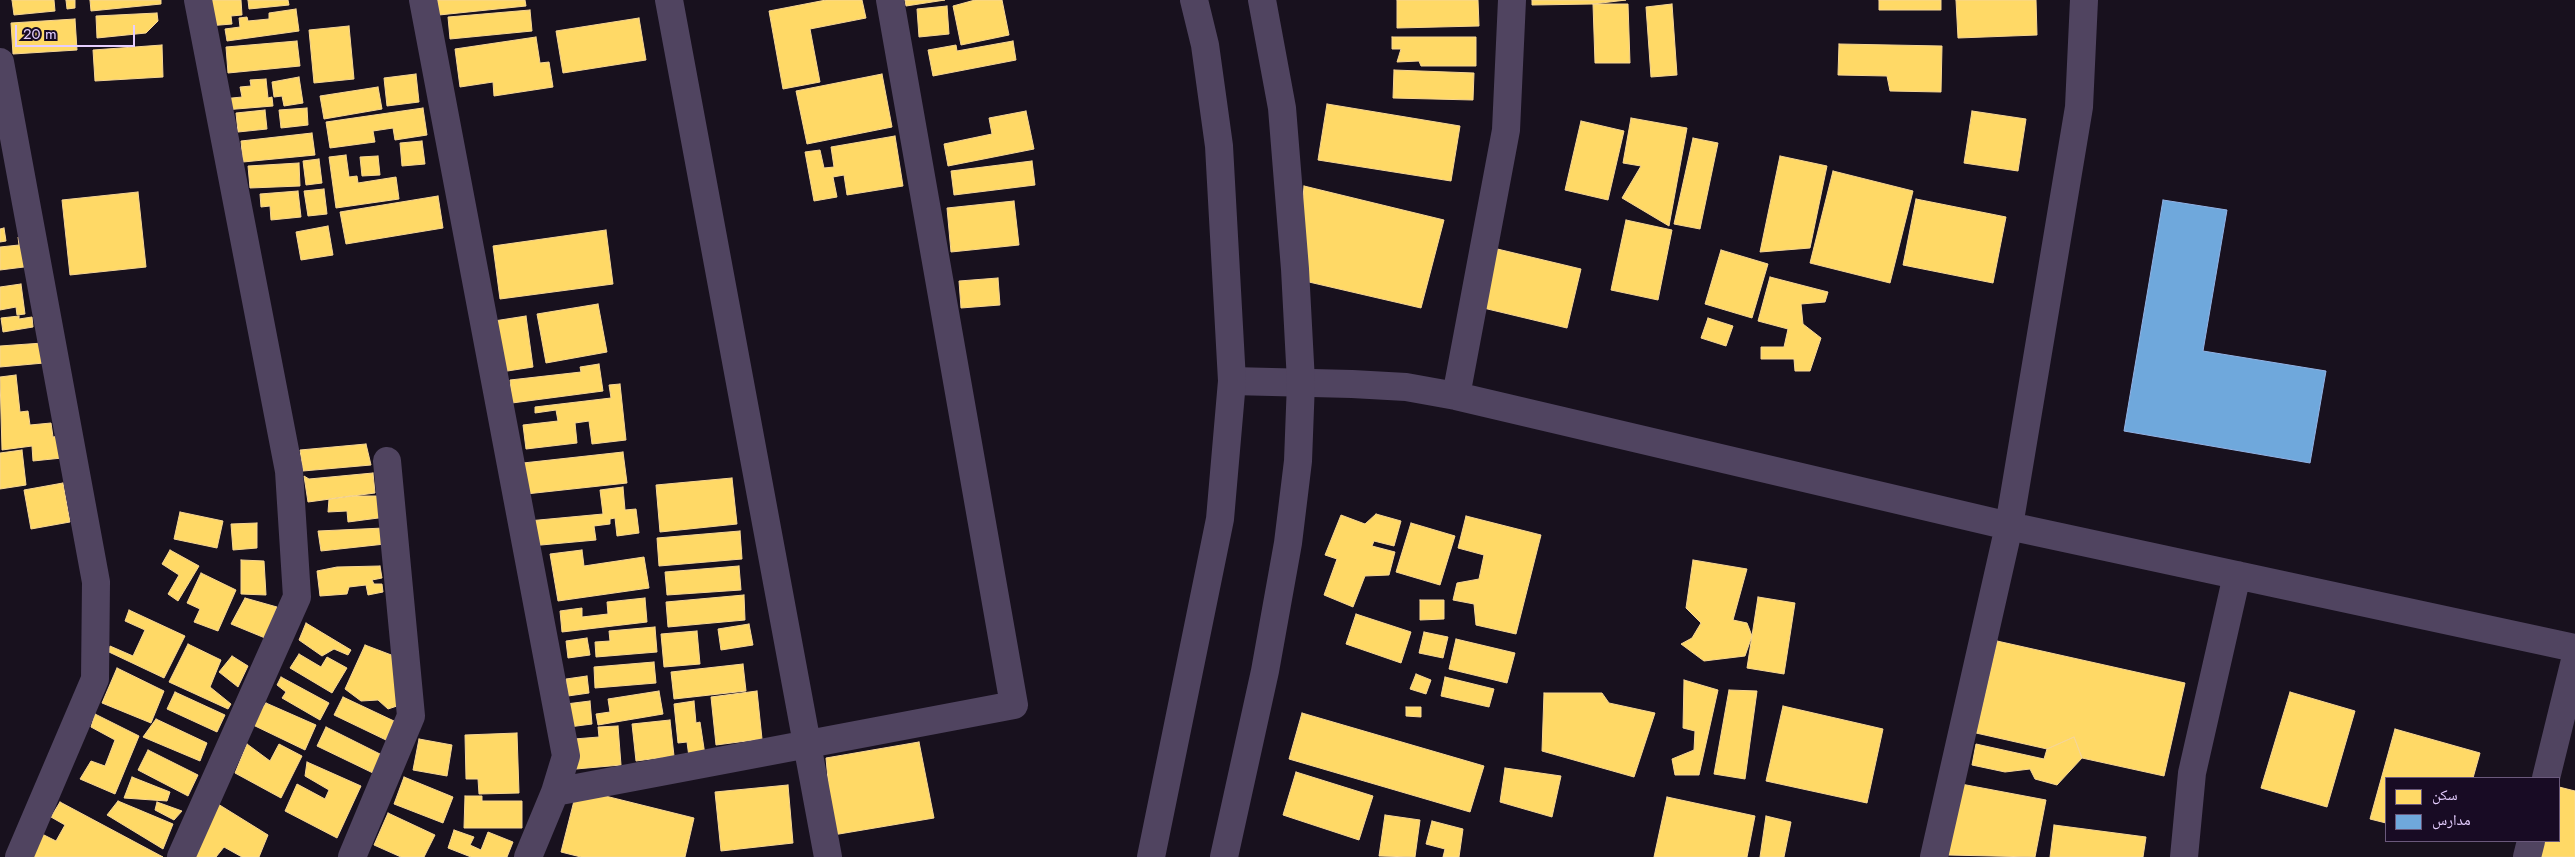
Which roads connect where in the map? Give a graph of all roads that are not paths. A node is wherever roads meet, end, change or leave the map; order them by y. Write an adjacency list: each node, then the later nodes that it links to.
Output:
1 (198, 0): 23 (street)
2 (422, 0): 20 (street)
3 (670, 0): 18 (street)
4 (890, 0): 18 (street)
5 (1194, 0): 10 (street)
6 (1262, 0): 11 (street)
7 (1512, 0): 12 (street)
8 (2084, 0): 14 (street)
9 (0, 62): 22 (street)
10 (1232, 381): 11 (street); 27 (street)
11 (1301, 382): 12 (street); 28 (street)
12 (1456, 396): 14 (street)
13 (387, 461): 24 (street)
14 (2009, 526): 15 (street); 29 (street)
15 (2237, 575): 16 (street); 30 (street)
16 (2575, 648)
17 (2575, 660): 19 (street)
18 (807, 745): 20 (street); 26 (street)
19 (2546, 777)
20 (555, 792): 25 (street)
21 (2531, 842): 31 (street)
22 (19, 857)
23 (181, 857)
24 (352, 857)
25 (528, 857)
26 (828, 857)
27 (1151, 857)
28 (1224, 857)
29 (1934, 857)
30 (2184, 857)
31 (2527, 857)

